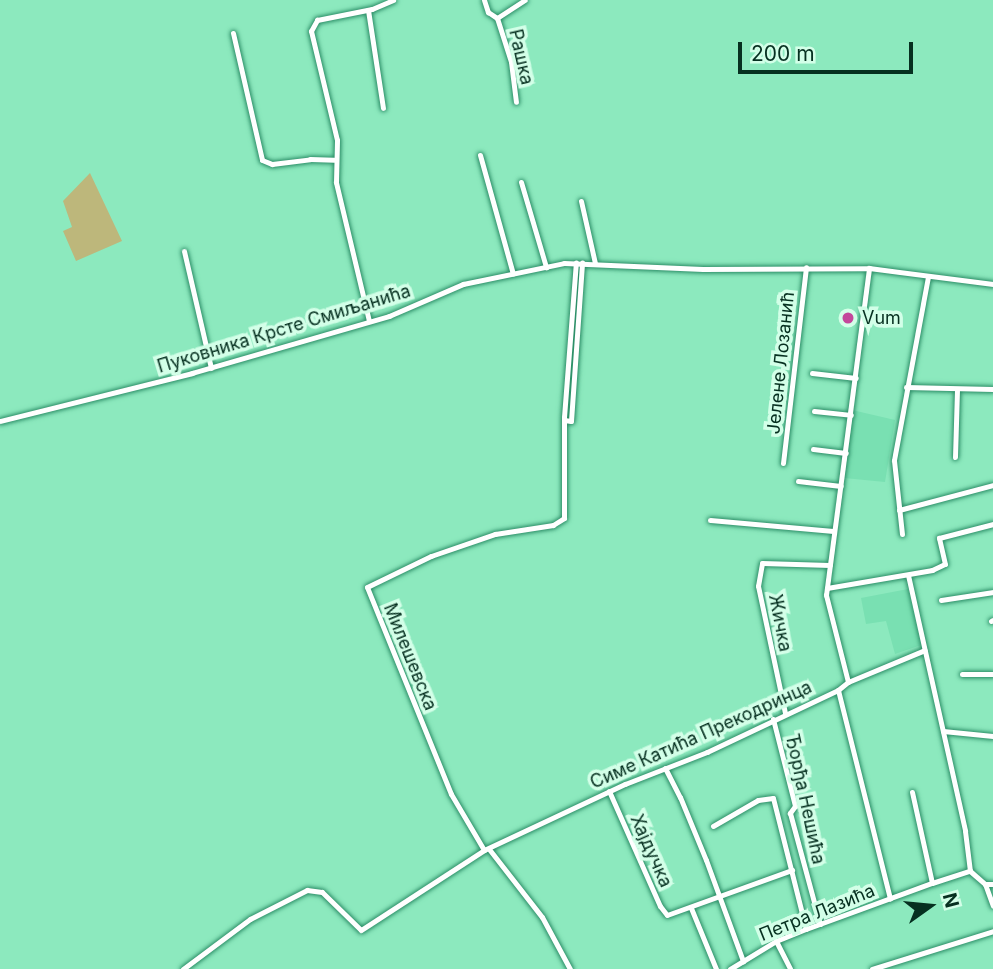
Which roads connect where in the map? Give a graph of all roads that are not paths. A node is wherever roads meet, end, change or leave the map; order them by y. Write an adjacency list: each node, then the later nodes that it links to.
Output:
1 (393, 0): 4 (street)
2 (484, 0): 5 (street, Рашка)
3 (525, 0): 5 (street)
4 (369, 10): 8 (street); 10 (street)
5 (497, 18): 7 (street, Рашка)
6 (233, 33): 10 (street)
7 (516, 102)
8 (383, 108)
9 (480, 155): 19 (street)
10 (334, 160): 22 (street)
11 (521, 182): 16 (street)
12 (580, 201): 15 (street)
13 (184, 251): 23 (street)
14 (579, 262): 15 (street, Пуковника Крсте Смиљанића); 16 (street, Пуковника Крсте Смиљанића); 62 (street, Милешевска)
15 (595, 263): 17 (street, Пуковника Крсте Смиљанића)
16 (546, 267): 19 (street, Пуковника Крсте Смиљанића)
17 (806, 267): 18 (street, Пуковника Крсте Смиљанића); 35 (street, Јелене Лозанић)
18 (869, 268): 20 (street, Пуковника Крсте Смиљанића); 25 (street)
19 (513, 274): 22 (street, Пуковника Крсте Смиљанића)
20 (928, 277): 21 (street, Пуковника Крсте Смиљанића); 26 (street)
21 (993, 285)
22 (369, 321): 23 (street, Пуковника Крсте Смиљанића)
23 (211, 368): 31 (street, Пуковника Крсте Смиљанића)
24 (812, 373): 25 (street)
25 (856, 378): 30 (street)
26 (906, 387): 27 (street); 39 (street)
27 (957, 388): 28 (street); 34 (street)
28 (993, 389)
29 (814, 411): 30 (street)
30 (851, 415): 33 (street)
31 (0, 421)
32 (813, 449): 33 (street)
33 (846, 453): 38 (street)
34 (955, 457)
35 (783, 463)
36 (797, 481): 38 (street)
37 (993, 485): 39 (street)
38 (841, 486): 42 (street)
39 (900, 510): 43 (street)
40 (710, 520): 42 (street)
41 (993, 524): 45 (street)
42 (834, 531): 44 (street)
43 (902, 534)
44 (830, 565): 46 (street); 54 (street, Жичка)
45 (908, 575): 46 (street); 49 (street)
46 (827, 588): 52 (street)
47 (993, 592): 48 (street)
48 (941, 600)
49 (925, 650): 52 (street, Симе Катића Прекодринца); 56 (street)
50 (962, 674): 51 (street)
51 (993, 674)
52 (848, 681): 53 (street, Симе Катића Прекодринца)
53 (838, 690): 54 (street, Симе Катића Прекодринца); 69 (street)
54 (785, 713): 55 (street, Симе Катића Прекодринца)
55 (773, 719): 58 (street, Симе Катића Прекодринца); 72 (street, Ђорђа Нешића)
56 (943, 731): 57 (street); 64 (street)
57 (993, 736)
58 (665, 768): 59 (street, Симе Катића Прекодринца); 68 (street)
59 (609, 791): 62 (street, Симе Катића Прекодринца); 71 (street, Хајдучка)
60 (912, 792): 65 (street)
61 (713, 826): 63 (street)
62 (487, 849): 77 (street, Симе Катића Прекодринца); 78 (street)
63 (792, 870): 68 (street); 73 (street)
64 (970, 871): 65 (street, Петра Лазића); 66 (street)
65 (932, 883): 69 (street, Петра Лазића)
66 (985, 884): 67 (street); 70 (street)
67 (993, 884)
68 (719, 895): 71 (street); 76 (street)
69 (890, 899): 72 (street, Петра Лазића)
70 (993, 905)
71 (691, 908): 79 (street)
72 (820, 924): 73 (street, Петра Лазића)
73 (806, 929): 75 (street, Петра Лазића)
74 (993, 931): 82 (street)
75 (776, 942): 76 (street, Петра Лазића); 81 (street)
76 (743, 961): 80 (street, Петра Лазића)
77 (183, 969)
78 (570, 969)
79 (716, 969)
80 (730, 969)
81 (790, 969)
82 (872, 969)

